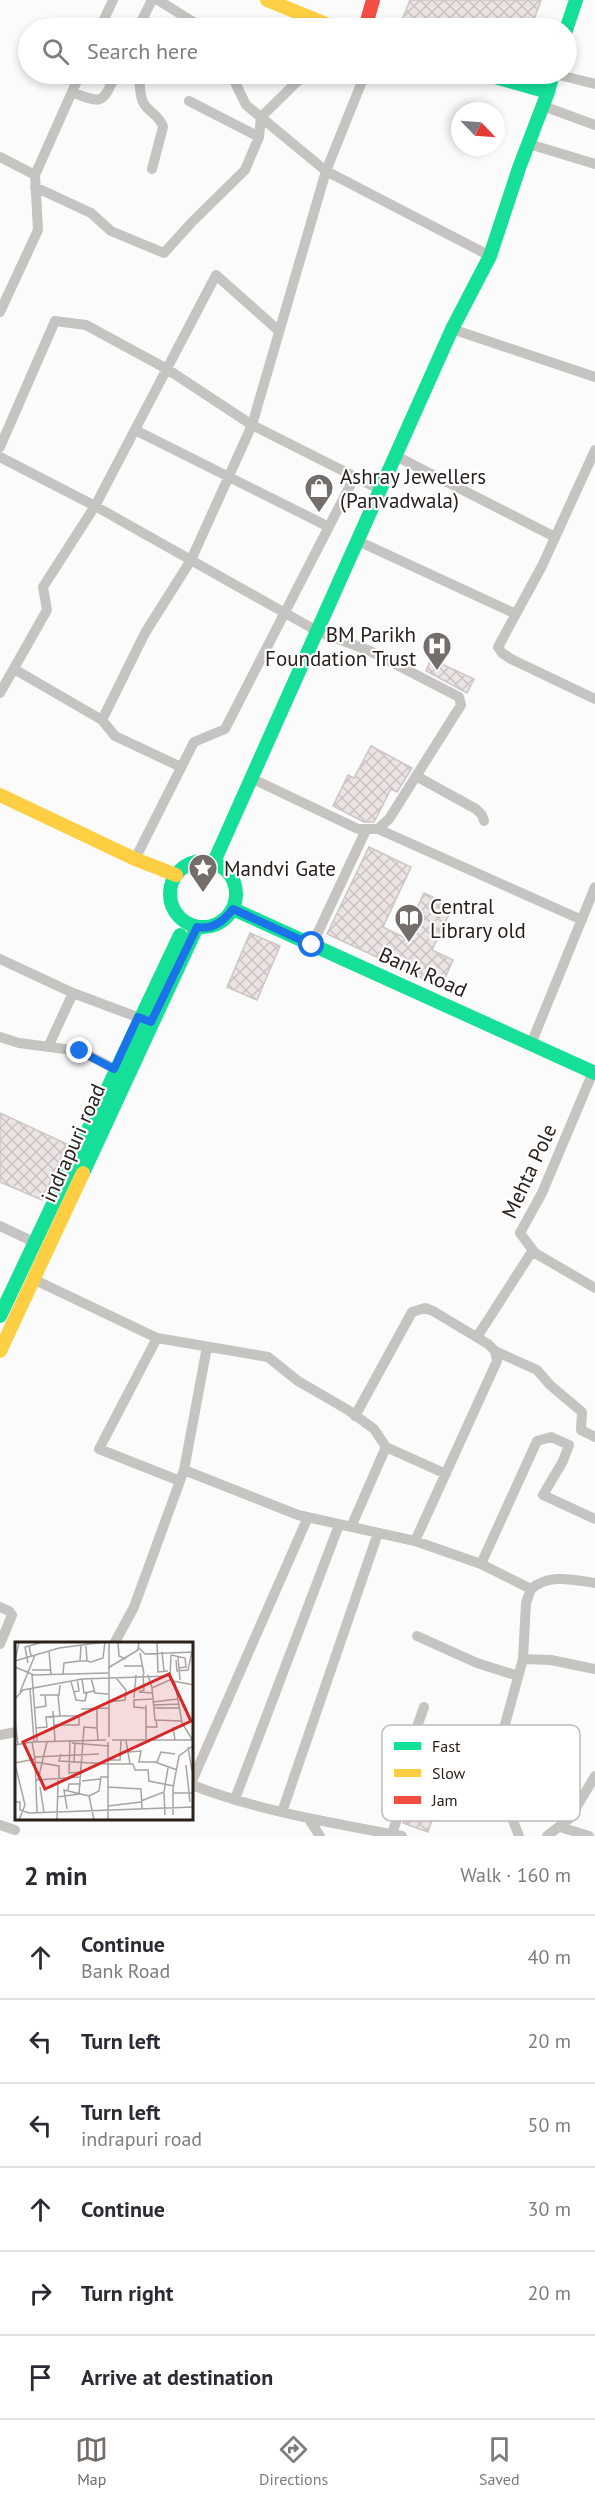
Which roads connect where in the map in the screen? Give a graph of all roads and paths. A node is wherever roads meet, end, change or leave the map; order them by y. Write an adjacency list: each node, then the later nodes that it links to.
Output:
1 (113, 0): 7 (street)
2 (152, 0): 8 (street)
3 (158, 0): 9 (street)
4 (267, 0): 10 (main road)
5 (373, 0): 11 (main road)
6 (576, 0): 12 (main road)
7 (105, 18)
8 (143, 18)
9 (187, 18)
10 (309, 18)
11 (368, 18)
12 (571, 18)
13 (577, 80): 22 (street)
14 (76, 84): 23 (street)
15 (111, 84): 23 (street)
16 (140, 84): 33 (street)
17 (236, 84): 27 (street)
18 (295, 84): 27 (street)
19 (361, 84): 34 (street)
20 (520, 84): 24 (main road)
21 (551, 84): 24 (main road)
22 (595, 84)
23 (72, 92): 35 (street)
24 (548, 92): 26 (main road)
25 (189, 100): 29 (street)
26 (543, 106): 28 (street); 30 (main road)
27 (261, 117): 29 (street); 34 (street)
28 (595, 125)
29 (259, 137): 35 (street)
30 (529, 144): 32 (street); 36 (main road)
31 (0, 157): 35 (street)
32 (595, 164)
33 (152, 169)
34 (326, 171): 36 (street); 39 (street)
35 (35, 181): 37 (street)
36 (490, 256): 38 (main road)
37 (0, 312)
38 (452, 329): 41 (street); 46 (main road)
39 (279, 331): 40 (street); 42 (street)
40 (167, 369): 42 (street); 43 (street); 44 (street)
41 (595, 377)
42 (252, 425): 48 (street); 49 (street)
43 (135, 430): 48 (street); 51 (street)
44 (0, 447)
45 (595, 450): 53 (street)
46 (396, 456): 50 (main road); 53 (street)
47 (0, 457): 51 (street)
48 (229, 476): 52 (street); 55 (street)
49 (355, 476): 50 (street); 52 (street)
50 (381, 490): 54 (main road)
51 (95, 506): 55 (street); 59 (street)
52 (329, 527): 56 (street)
53 (555, 537): 57 (street)
54 (358, 541): 57 (street); 58 (main road)
55 (190, 560): 56 (street); 62 (street)
56 (286, 612): 58 (street); 63 (street)
57 (516, 614): 61 (street)
58 (318, 631): 64 (street); 65 (main road)
59 (14, 669): 60 (street); 62 (street)
60 (0, 693)
61 (595, 699)
62 (102, 720): 63 (street)
63 (181, 767): 69 (street)
64 (416, 776): 67 (street); 68 (street)
65 (252, 778): 68 (street); 70 (main road)
66 (0, 795): 69 (main road)
67 (484, 821)
68 (372, 830): 74 (street); 76 (street)
69 (135, 858): 71 (main road)
70 (213, 864): 71 (main road); 73 (main road)
71 (176, 875): 75 (main road)
72 (595, 887): 74 (street)
73 (233, 909): 75 (main road); 76 (main road, Bank Road)
74 (582, 920): 81 (street)
75 (191, 924): 79 (main road, indrapuri road)
76 (312, 945): 81 (main road, Bank Road)
77 (0, 960): 78 (street)
78 (73, 993): 79 (street); 82 (street)
79 (144, 1020): 83 (main road, indrapuri road)
80 (0, 1037): 82 (street)
81 (531, 1044): 84 (main road, Bank Road)
82 (48, 1047): 83 (street)
83 (120, 1072): 86 (main road); 88 (main road, indrapuri road)
84 (594, 1072): 87 (street, Mehta Pole)
85 (0, 1226): 86 (street)
86 (36, 1243): 90 (main road)
87 (533, 1250): 89 (street, Mehta Pole); 91 (street)
88 (35, 1280): 92 (street); 94 (main road, indrapuri road)
89 (595, 1288)
90 (0, 1316)
91 (477, 1337): 95 (street); 96 (street)
92 (157, 1338): 93 (street); 100 (street)
93 (207, 1347): 96 (street); 100 (street)
94 (0, 1351)
95 (495, 1351): 97 (street); 99 (street)
96 (355, 1416): 98 (street)
97 (595, 1437)
98 (386, 1448): 99 (street); 104 (street)
99 (446, 1474): 106 (street)
100 (182, 1476): 101 (street); 112 (street)
101 (309, 1517): 103 (street); 123 (street)
102 (595, 1519): 107 (street)
103 (339, 1525): 104 (street); 125 (street)
104 (351, 1527): 105 (street)
105 (378, 1533): 106 (street); 127 (street)
106 (415, 1541): 107 (street)
107 (481, 1564): 109 (street)
108 (595, 1583): 109 (street)
109 (531, 1589): 114 (street)
110 (0, 1608): 113 (street)
111 (417, 1636): 116 (street)
112 (115, 1642)
113 (0, 1644)
114 (523, 1659): 115 (street); 116 (street)
115 (595, 1669)
116 (518, 1676): 119 (street)
117 (424, 1707): 118 (street)
118 (418, 1725)
119 (505, 1725)
120 (15, 1732): 121 (street)
121 (0, 1735)
122 (595, 1776): 126 (street)
123 (194, 1778)
124 (194, 1784): 125 (street)
125 (235, 1799): 127 (street)
126 (580, 1801)
127 (282, 1812): 128 (street)
128 (308, 1818): 134 (street); 136 (street)
129 (513, 1821): 137 (street)
130 (567, 1821): 132 (street)
131 (0, 1825): 133 (street)
132 (560, 1827): 138 (street); 139 (street)
133 (15, 1830)
134 (373, 1834): 135 (street)
135 (397, 1835)
136 (320, 1836)
137 (519, 1836)
138 (547, 1836)
139 (589, 1836)

